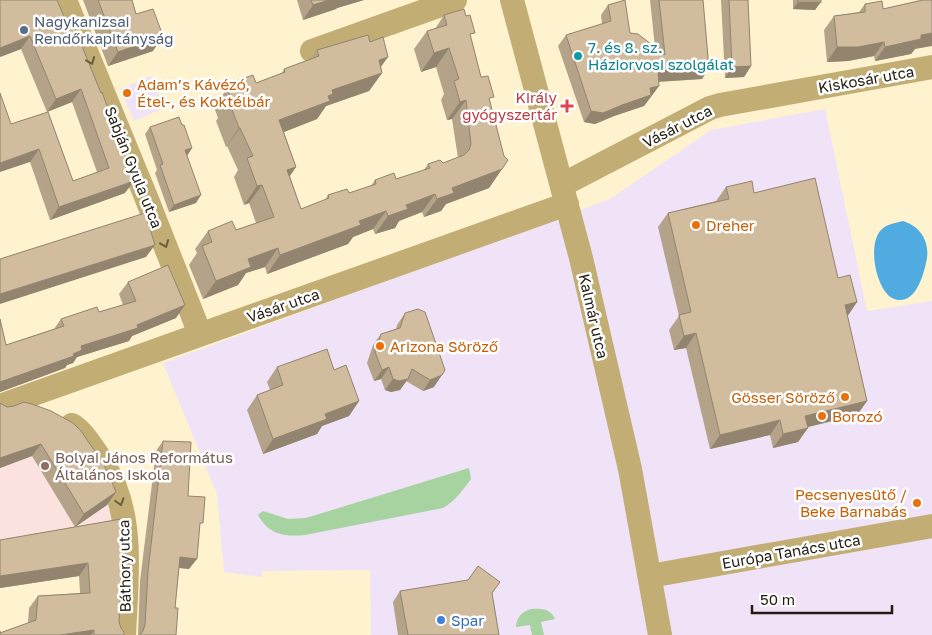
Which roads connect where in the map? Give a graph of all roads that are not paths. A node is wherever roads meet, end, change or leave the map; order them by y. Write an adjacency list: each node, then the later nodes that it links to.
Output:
1 (65, 0): 8 (street, Sabján Gyula utca, one-way to 8)
2 (455, 0): 4 (street)
3 (512, 0): 7 (street, Kalmár utca)
4 (312, 51)
5 (932, 67): 6 (street, Kiskosár utca)
6 (800, 90): 7 (street, Vásár utca)
7 (564, 195): 8 (street, Vásár utca); 11 (street, Kalmár utca)
8 (200, 334): 9 (street, Vásár utca)
9 (8, 403): 12 (street, Báthory utca, one-way to 12)
10 (932, 526): 11 (street, Európa Tanács utca)
11 (650, 576): 13 (street, Kalmár utca)
12 (124, 635)
13 (660, 635)

